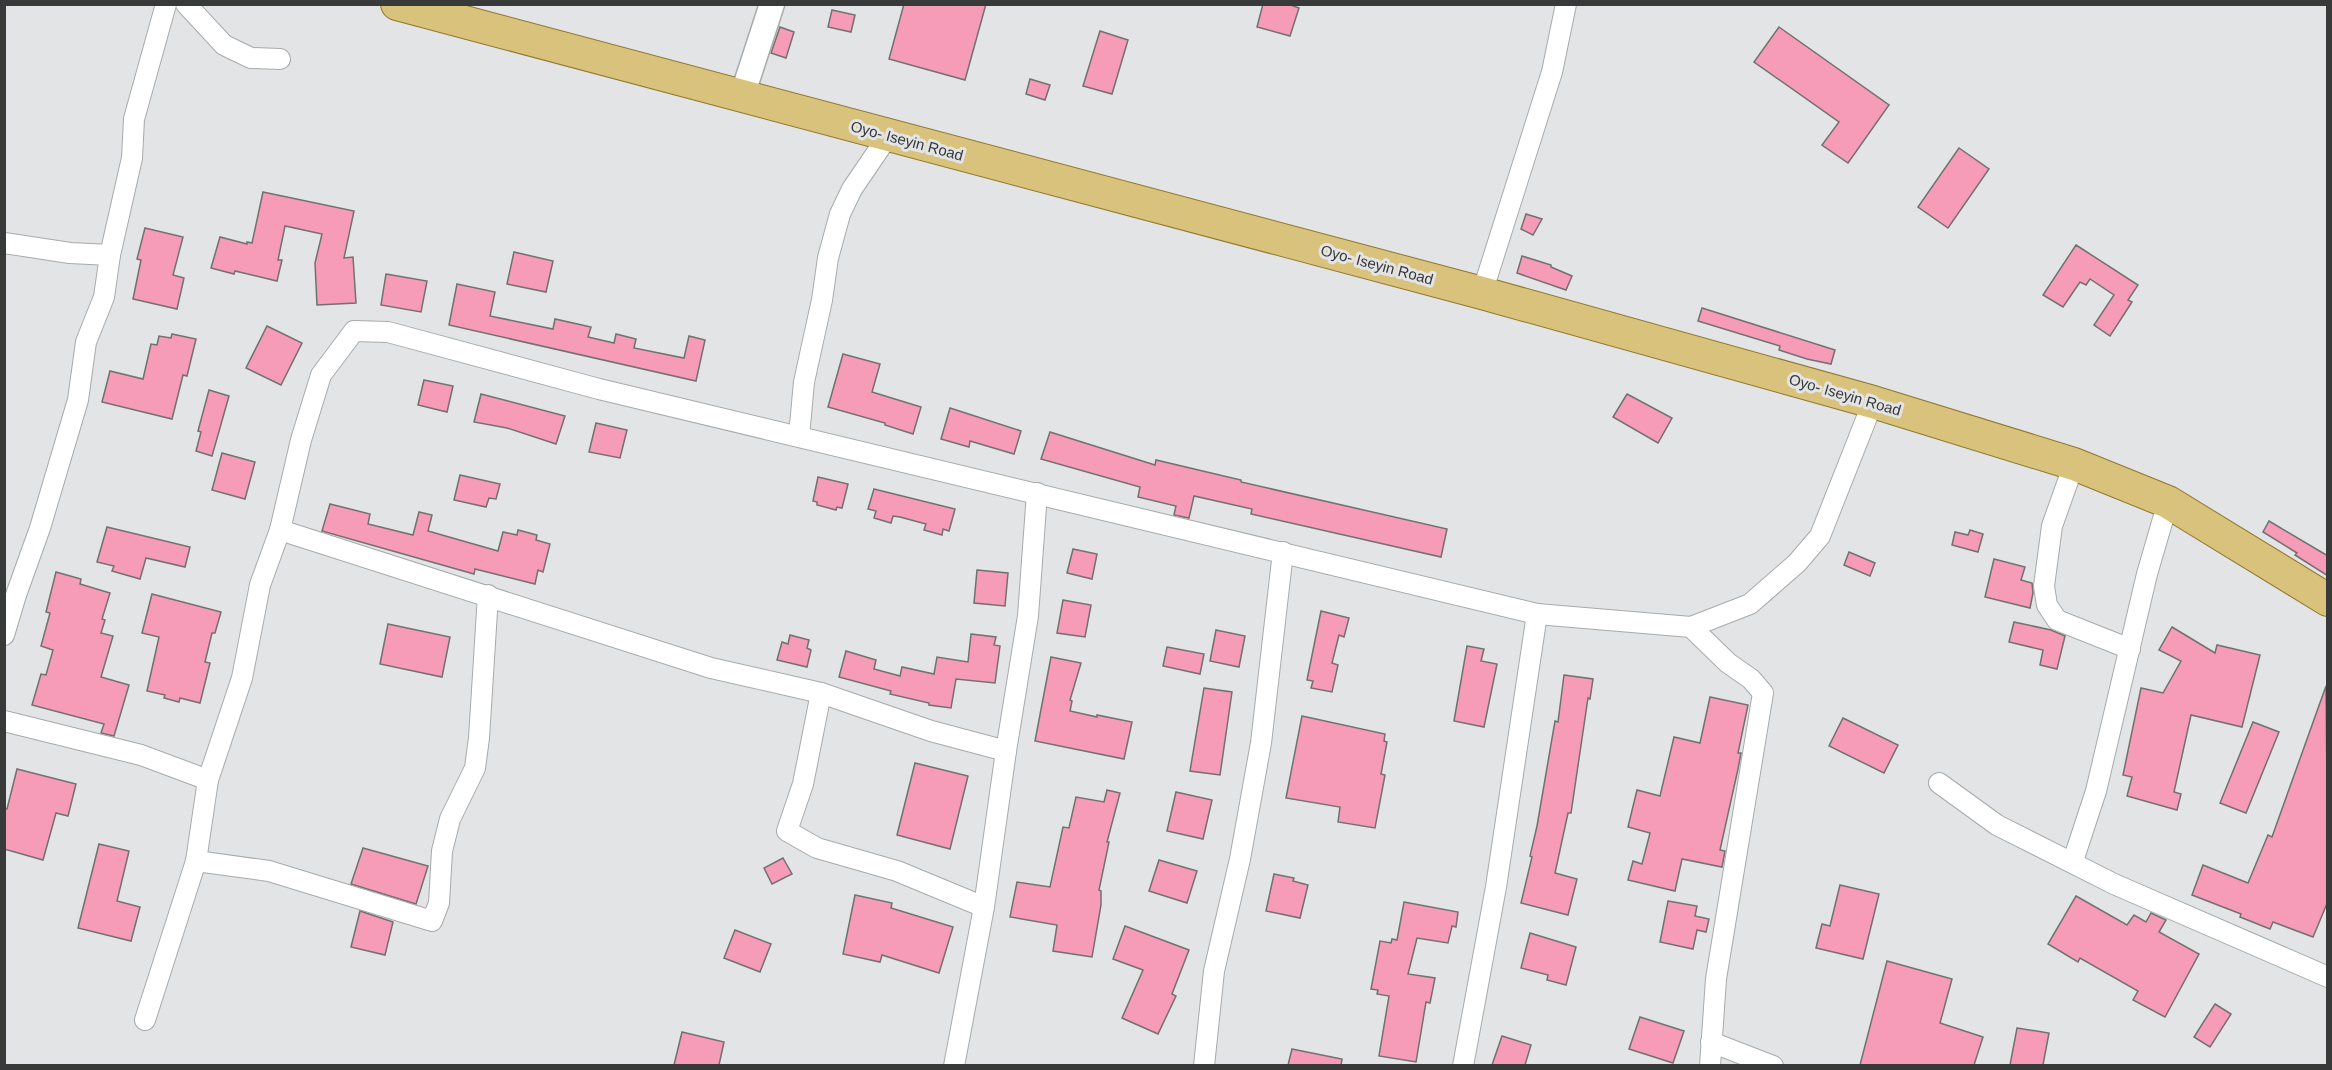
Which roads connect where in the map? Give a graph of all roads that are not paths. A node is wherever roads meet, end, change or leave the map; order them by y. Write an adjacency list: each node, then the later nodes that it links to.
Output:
1 (166, 4): 11 (street)
2 (186, 4): 7 (street)
3 (397, 4): 6 (main road, Oyo- Iseyin Road)
4 (772, 4): 8 (street)
5 (1566, 4): 12 (street)
6 (463, 13): 8 (main road, Oyo- Iseyin Road)
7 (280, 59)
8 (742, 96): 9 (main road, Oyo- Iseyin Road)
9 (888, 136): 12 (main road, Oyo- Iseyin Road); 14 (street)
10 (4, 243): 11 (street)
11 (110, 255): 24 (street)
12 (1482, 293): 13 (main road, Oyo- Iseyin Road)
13 (1873, 402): 15 (main road, Oyo- Iseyin Road); 23 (street)
14 (799, 436): 16 (street); 18 (street)
15 (2074, 464): 17 (main road, Oyo- Iseyin Road); 25 (street)
16 (1037, 493): 19 (street); 28 (street)
17 (2169, 502): 21 (main road, Oyo- Iseyin Road); 25 (street)
18 (280, 530): 20 (street); 29 (street)
19 (1283, 552): 22 (street); 38 (street)
20 (488, 595): 26 (street); 31 (street)
21 (2328, 600)
22 (1538, 614): 23 (street); 39 (street)
23 (1691, 627): 36 (street)
24 (4, 635)
25 (2130, 649): 32 (street)
26 (822, 693): 28 (street); 33 (street)
27 (4, 722): 29 (street)
28 (1006, 751): 33 (street)
29 (208, 780): 31 (street)
30 (1939, 783): 32 (street)
31 (196, 861): 35 (street)
32 (2073, 861): 34 (street)
33 (984, 907): 37 (street)
34 (2328, 977)
35 (145, 1020)
36 (1711, 1042): 40 (street); 41 (street)
37 (954, 1065)
38 (1204, 1065)
39 (1463, 1065)
40 (1710, 1065)
41 (1773, 1065)

